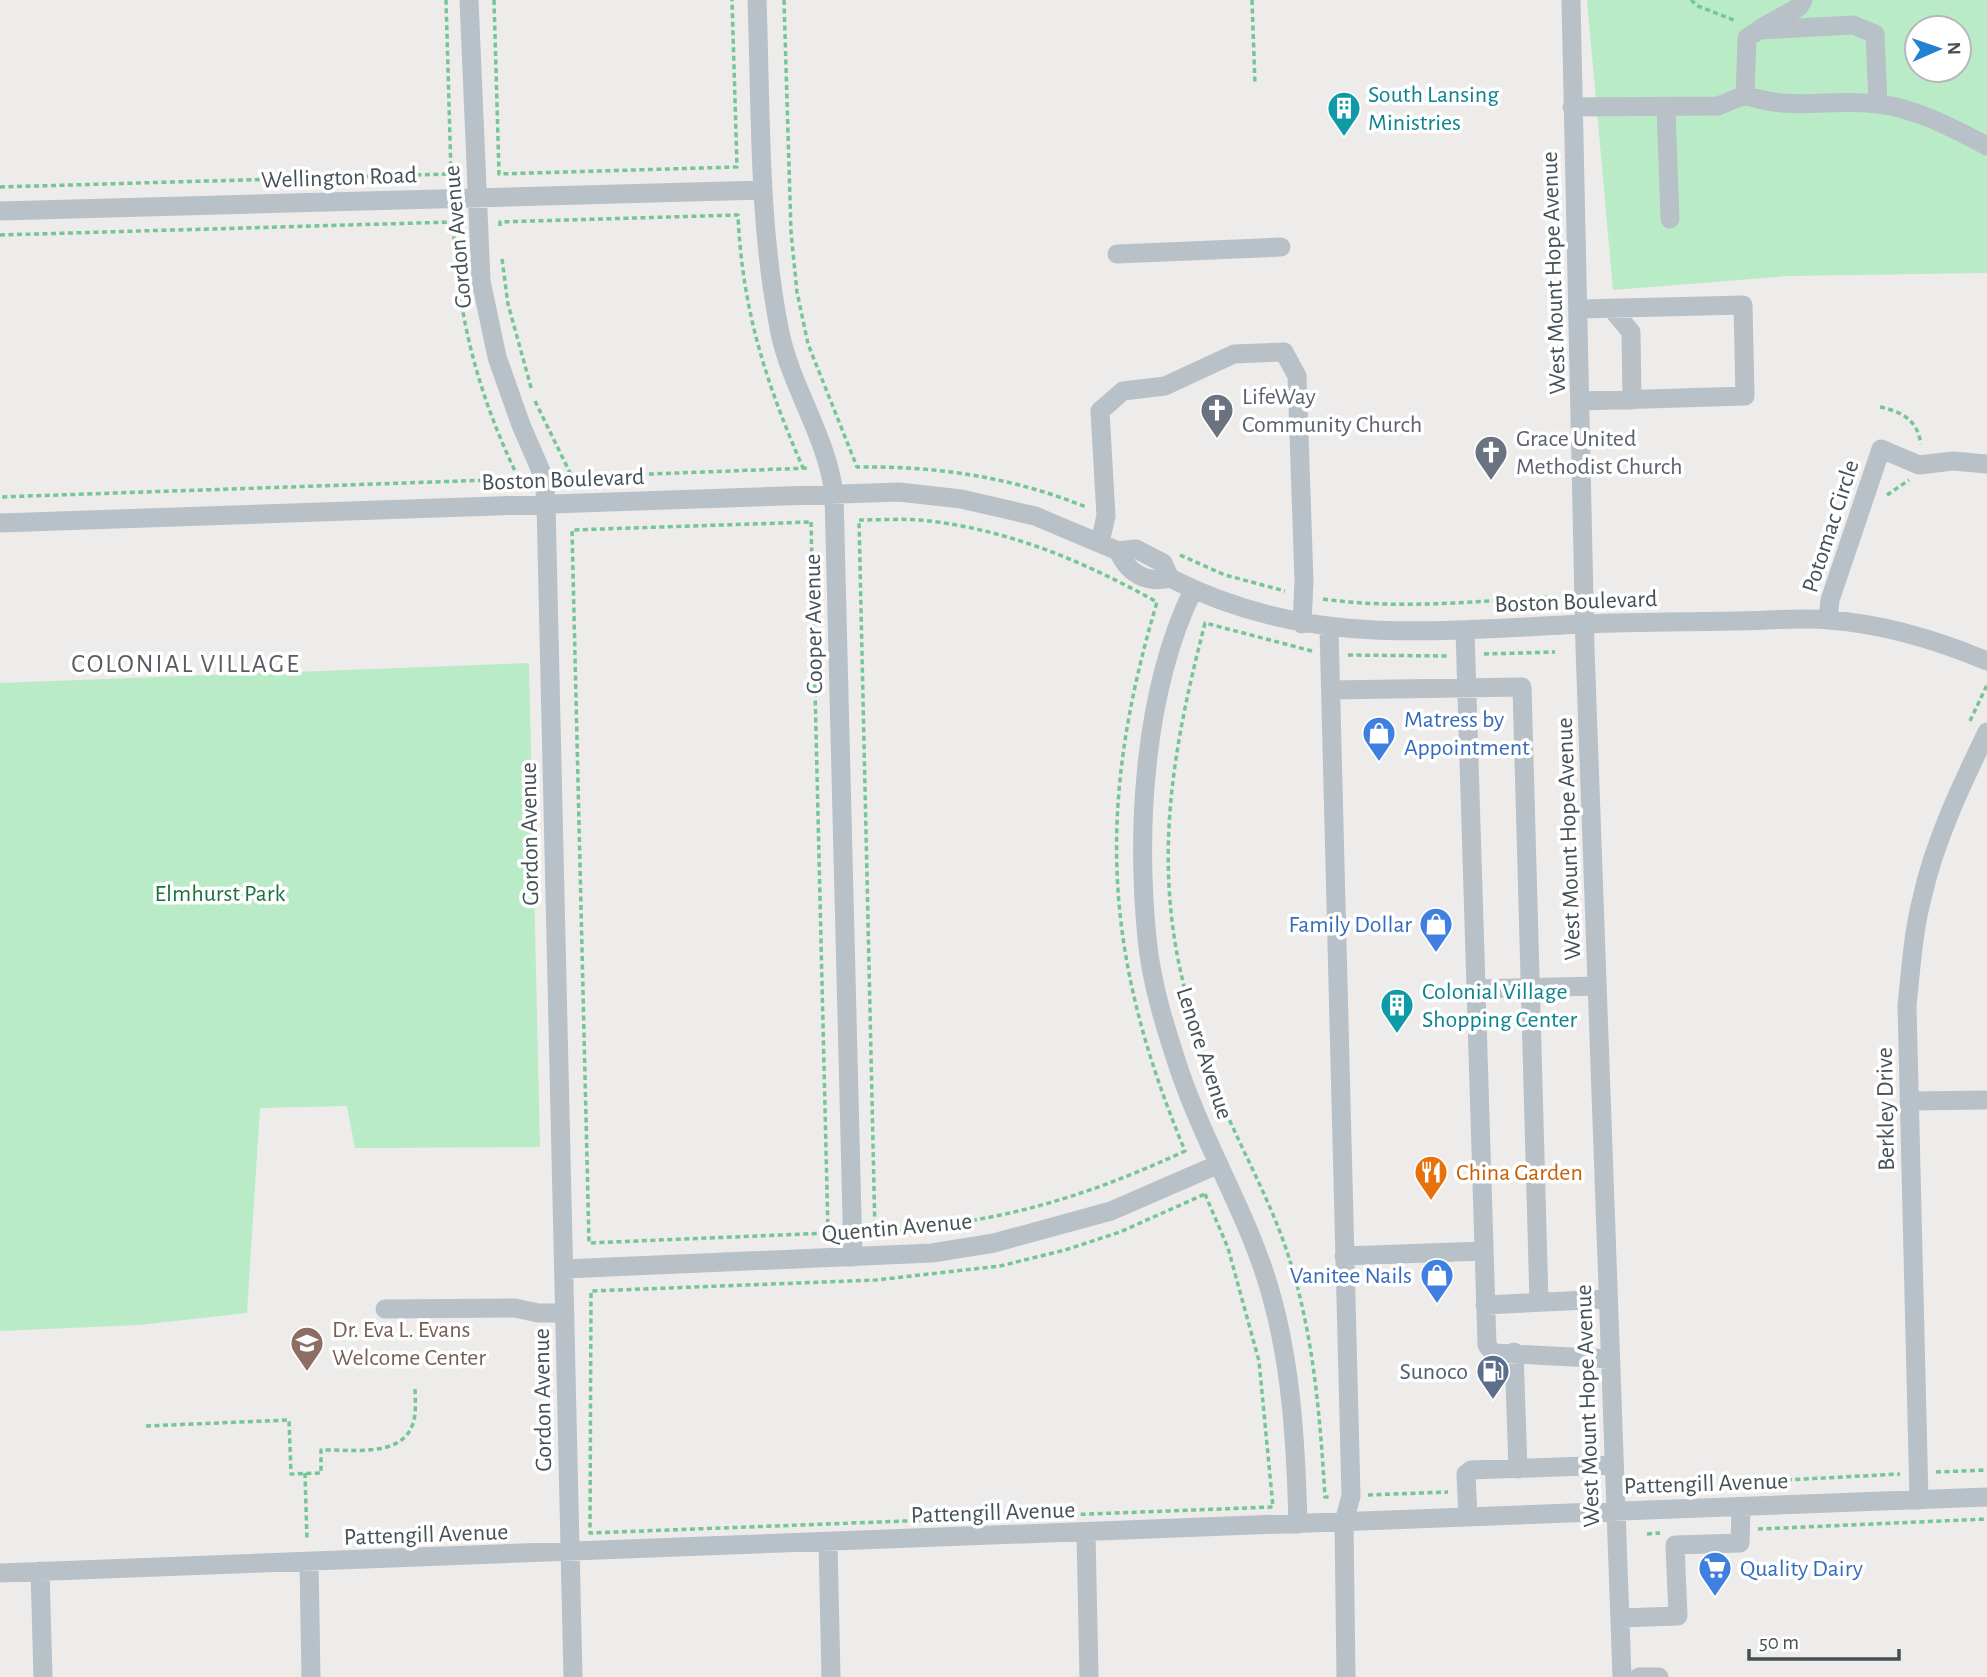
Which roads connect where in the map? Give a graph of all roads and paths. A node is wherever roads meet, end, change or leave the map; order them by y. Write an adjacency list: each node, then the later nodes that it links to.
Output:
1 (446, 0): 18 (path)
2 (469, 0): 20 (street, Gordon Avenue)
3 (494, 0): 4 (path)
4 (732, 0)
5 (757, 0): 19 (street, Cooper Avenue)
6 (784, 0): 38 (path)
7 (1252, 0): 12 (path)
8 (1571, 0): 15 (street, West Mount Hope Avenue)
9 (1691, 0): 11 (path)
10 (1803, 0): 11 (street)
11 (1753, 34): 13 (street); 14 (street)
12 (1255, 85)
13 (1745, 95): 14 (street); 16 (street)
14 (1878, 104): 17 (street)
15 (1572, 107): 16 (street); 29 (street, West Mount Hope Avenue)
16 (1666, 108): 22 (street)
17 (1987, 146)
18 (0, 187)
19 (763, 190): 20 (street, Wellington Road); 35 (street, Cooper Avenue)
20 (475, 198): 21 (street, Wellington Road); 37 (street, Gordon Avenue)
21 (0, 211)
22 (1670, 219)
23 (0, 235): 36 (path)
24 (501, 235): 33 (path)
25 (501, 247): 33 (path)
26 (1281, 247): 27 (street)
27 (1117, 254)
28 (1612, 309): 29 (street); 30 (street); 30 (street)
29 (1580, 310): 31 (street, West Mount Hope Avenue)
30 (1632, 400): 31 (street)
31 (1581, 401): 49 (street, West Mount Hope Avenue)
32 (1987, 464): 47 (street, Potomac Circle)
33 (803, 468): 34 (path)
34 (810, 468)
35 (834, 494): 37 (street, Boston Boulevard); 41 (street, Boston Boulevard); 68 (street, Cooper Avenue)
36 (0, 496)
37 (546, 504): 40 (street, Boston Boulevard); 69 (street, Gordon Avenue)
38 (1106, 516): 41 (street); 44 (street)
39 (811, 522): 39 (path)
40 (0, 523)
41 (1100, 542): 43 (street, Boston Boulevard)
42 (1170, 550): 44 (path)
43 (1193, 590): 48 (street, Boston Boulevard); 64 (street, Lenore Avenue)
44 (1303, 595): 45 (path); 48 (street)
45 (1554, 597)
46 (1157, 602): 46 (path)
47 (1828, 620): 49 (street, Boston Boulevard); 55 (street, Boston Boulevard)
48 (1302, 624): 50 (street, Boston Boulevard)
49 (1585, 624): 51 (street, Boston Boulevard); 59 (street, West Mount Hope Avenue)
50 (1329, 628): 51 (street, Boston Boulevard); 53 (street)
51 (1465, 630): 54 (street)
52 (1555, 652): 54 (path)
53 (1330, 653): 54 (path); 57 (street); 87 (path)
54 (1466, 655): 56 (street)
55 (1987, 661)
56 (1466, 686): 57 (street); 60 (street); 61 (street)
57 (1331, 690): 67 (street)
58 (1987, 732): 63 (street, Berkley Drive)
59 (1597, 986): 60 (street); 70 (street, West Mount Hope Avenue)
60 (1530, 988): 61 (street); 71 (street)
61 (1475, 989): 66 (street)
62 (1987, 1100): 63 (street)
63 (1909, 1101): 84 (street, Berkley Drive)
64 (1219, 1164): 68 (street, Quentin Avenue); 96 (street, Lenore Avenue)
65 (1205, 1194): 65 (path)
66 (1483, 1251): 67 (street); 72 (street)
67 (1344, 1256): 87 (street)
68 (853, 1257): 69 (street, Quentin Avenue)
69 (564, 1269): 74 (street, Gordon Avenue)
70 (1608, 1299): 71 (street); 76 (street, West Mount Hope Avenue)
71 (1539, 1302): 72 (street)
72 (1485, 1305): 75 (street)
73 (385, 1309): 74 (street)
74 (565, 1312): 102 (street, Gordon Avenue)
75 (1514, 1352): 76 (street); 81 (street)
76 (1610, 1359): 80 (street, West Mount Hope Avenue)
77 (415, 1387): 83 (path)
78 (146, 1426): 83 (path)
79 (1937, 1459): 84 (path)
80 (1614, 1465): 81 (street); 91 (street, West Mount Hope Avenue)
81 (1518, 1469): 86 (street)
82 (1987, 1470): 84 (path)
83 (305, 1473): 103 (path)
84 (1928, 1473): 85 (path); 89 (street, Berkley Drive)
85 (1651, 1487)
86 (1467, 1492): 87 (path); 92 (street)
87 (1351, 1496): 94 (street)
88 (1987, 1497): 89 (street, Pattengill Avenue)
89 (1929, 1499): 90 (street, Pattengill Avenue); 95 (path)
90 (1741, 1508): 91 (street, Pattengill Avenue); 97 (street)
91 (1615, 1510): 92 (street, Pattengill Avenue); 106 (street, West Mount Hope Avenue)
92 (1468, 1516): 94 (street, Pattengill Avenue)
93 (1987, 1519): 95 (path)
94 (1344, 1521): 96 (street, Pattengill Avenue); 112 (street)
95 (1939, 1521): 97 (path)
96 (1298, 1524): 98 (street, Pattengill Avenue)
97 (1740, 1530): 106 (street)
98 (1086, 1533): 101 (street, Pattengill Avenue); 111 (street)
99 (1661, 1533): 100 (path)
100 (1647, 1534)
101 (828, 1543): 102 (street, Pattengill Avenue); 110 (street)
102 (571, 1552): 103 (street, Pattengill Avenue); 109 (street, Gordon Avenue)
103 (308, 1553): 104 (street, Pattengill Avenue); 108 (street)
104 (40, 1572): 105 (street, Pattengill Avenue); 107 (street)
105 (0, 1573)
106 (1620, 1618): 113 (street, West Mount Hope Avenue)
107 (43, 1677)
108 (311, 1677)
109 (573, 1677)
110 (831, 1677)
111 (1089, 1677)
112 (1346, 1677)
113 (1622, 1677)
114 (1639, 1677): 115 (street)
115 (1659, 1677)

